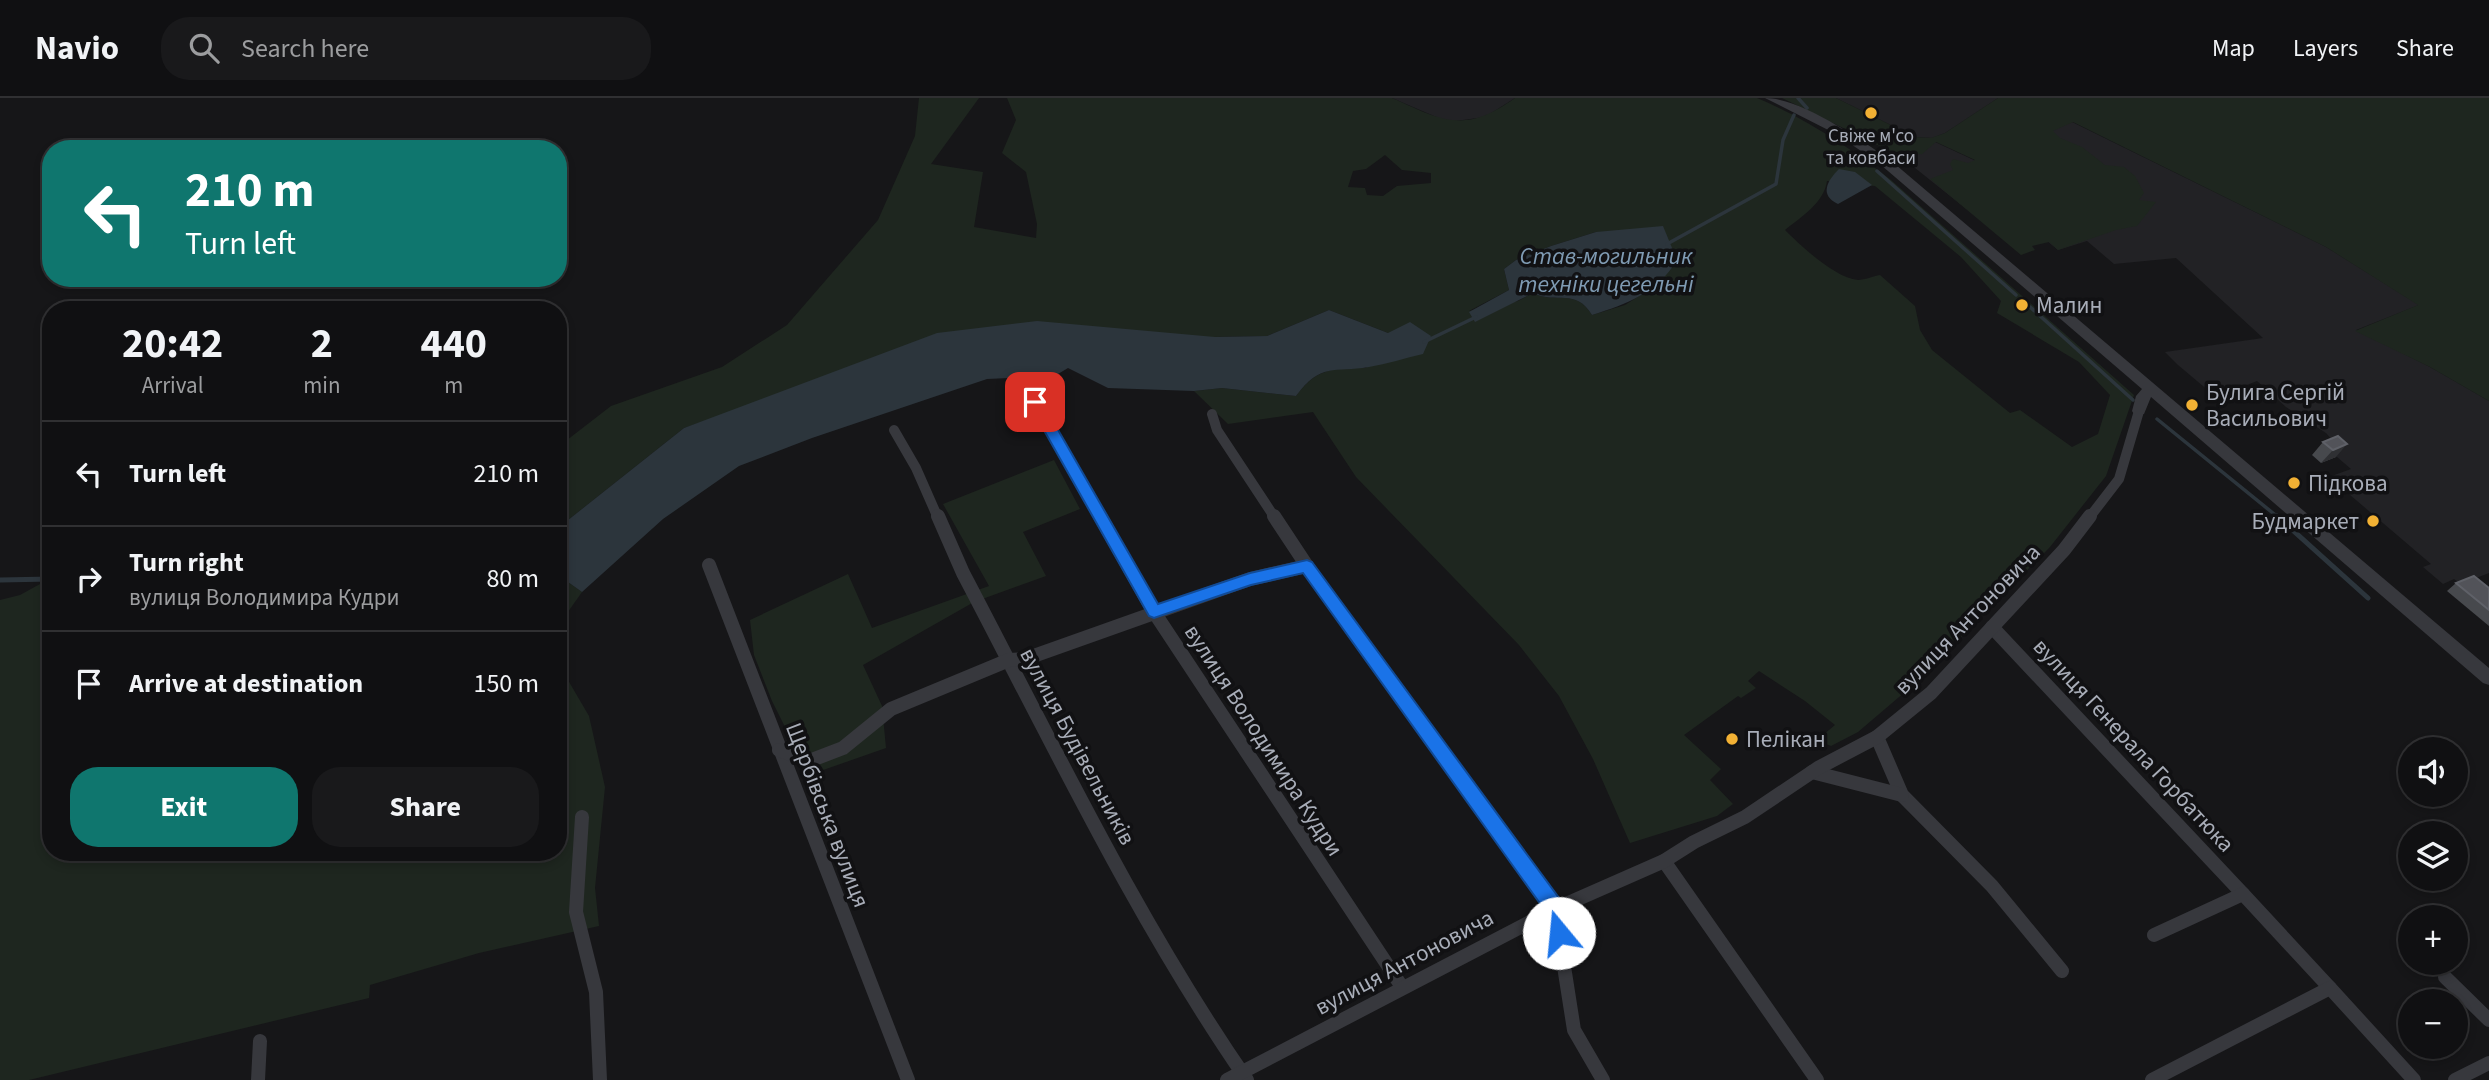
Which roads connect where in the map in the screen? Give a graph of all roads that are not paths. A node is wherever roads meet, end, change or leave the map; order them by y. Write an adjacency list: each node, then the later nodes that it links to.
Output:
1 (1771, 98): 2 (street)
2 (2151, 389): 4 (street); 12 (street)
3 (1035, 402): 9 (street, вулиця Володимира Кудри)
4 (2139, 411): 10 (street, вулиця Антоновича)
5 (1212, 414): 8 (street)
6 (894, 430): 11 (street, вулиця Будівельників)
7 (709, 565): 14 (street, Щербівська вулиця)
8 (1307, 566): 9 (street); 20 (street)
9 (1154, 612): 11 (street); 24 (street, вулиця Володимира Кудри)
10 (1992, 627): 13 (street, вулиця Антоновича); 19 (street, вулиця Генерала Горбатюка)
11 (1009, 660): 14 (street); 29 (street, вулиця Будівельників)
12 (2489, 678)
13 (1877, 737): 15 (street, вулиця Антоновича); 16 (street)
14 (779, 750): 32 (street, Щербівська вулиця)
15 (1812, 772): 16 (street); 18 (street, вулиця Антоновича)
16 (1902, 795): 22 (street)
17 (582, 817): 31 (street)
18 (1664, 861): 20 (street, вулиця Антоновича); 35 (street)
19 (2243, 894): 21 (street); 25 (street, вулиця Генерала Горбатюка)
20 (1555, 909): 24 (street, вулиця Антоновича); 34 (street)
21 (2154, 935)
22 (2062, 971)
23 (2445, 977): 26 (street)
24 (1402, 987): 29 (street, вулиця Антоновича)
25 (2330, 988): 36 (street); 37 (street, вулиця Генерала Горбатюка)
26 (2489, 1020)
27 (260, 1041): 30 (street)
28 (2489, 1063): 38 (street)
29 (1245, 1076): 33 (street, вулиця Антоновича)
30 (258, 1080)
31 (600, 1080)
32 (908, 1080)
33 (1227, 1080)
34 (1603, 1080)
35 (1817, 1080)
36 (2152, 1080)
37 (2414, 1080)
38 (2455, 1080)

